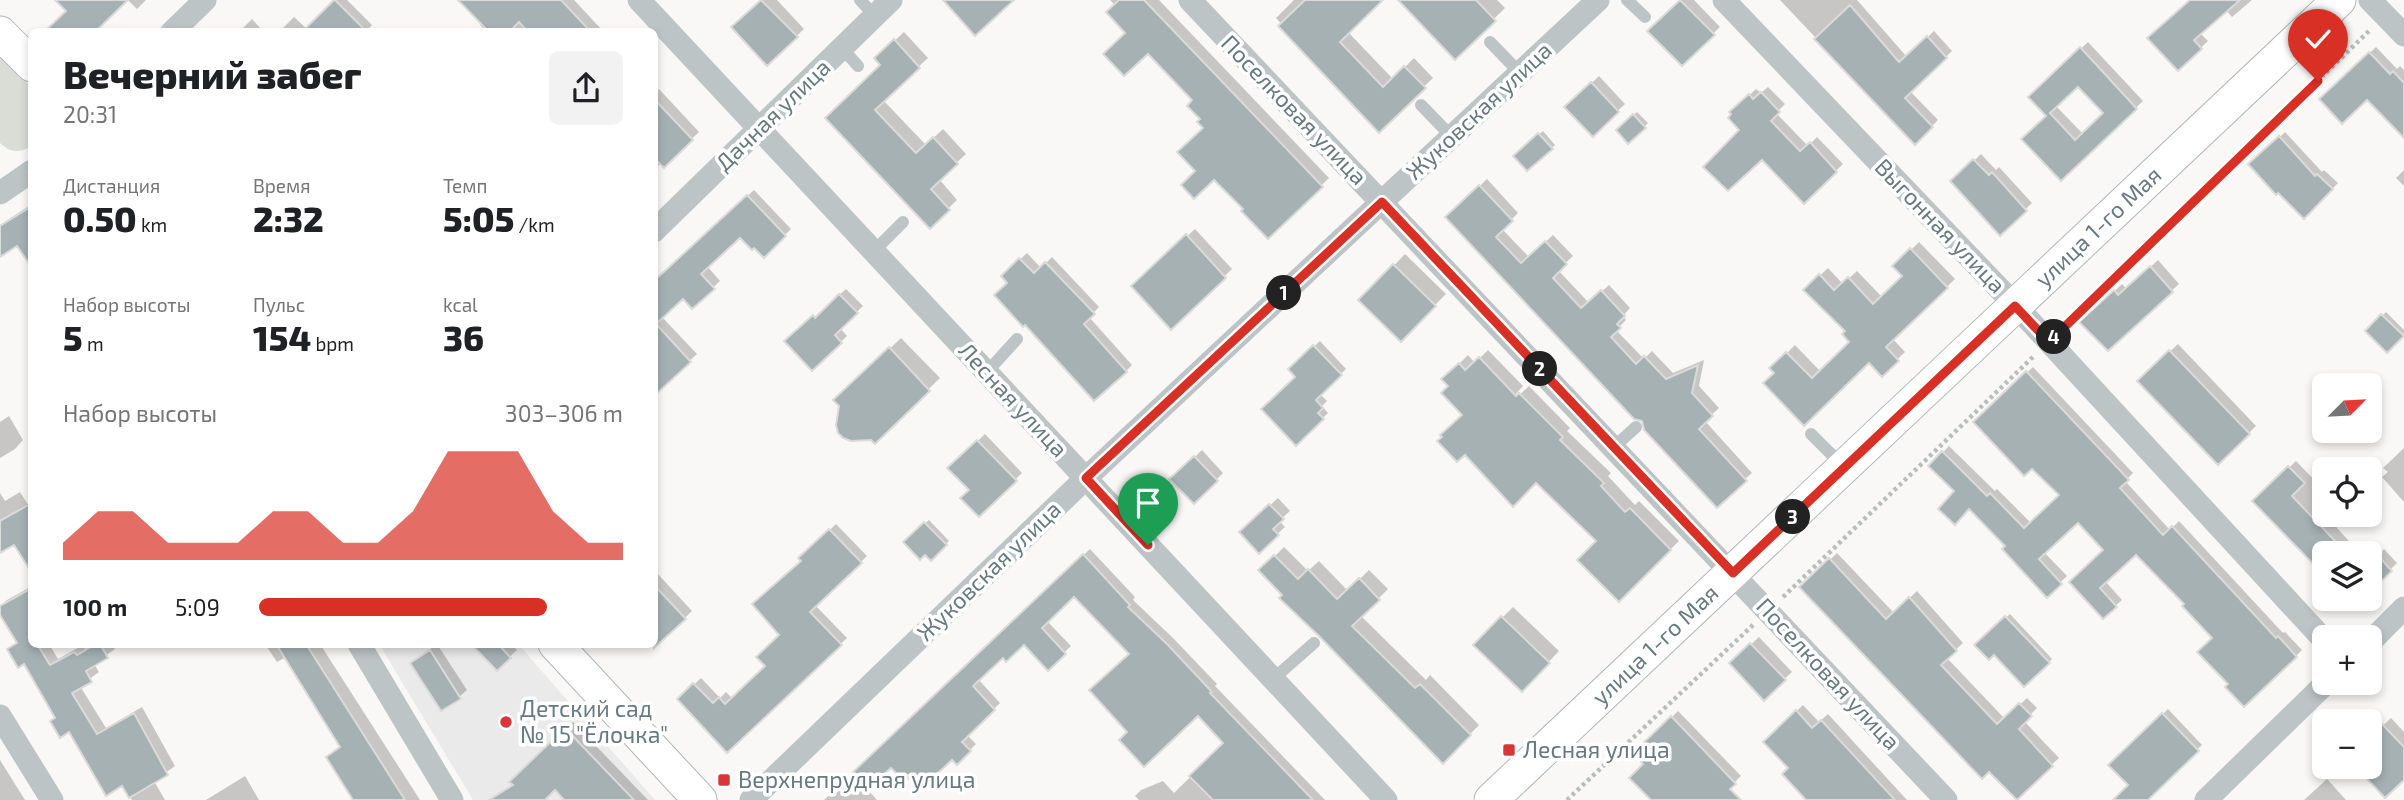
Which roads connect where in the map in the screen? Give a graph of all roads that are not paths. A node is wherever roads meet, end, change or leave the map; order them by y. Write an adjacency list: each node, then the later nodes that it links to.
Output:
1 (205, 0): 11 (street)
2 (639, 0): 20 (street, Лесная улица)
3 (1190, 0): 24 (street, Поселковая улица)
4 (1598, 0): 18 (street, Жуковская улица)
5 (1628, 0): 10 (lane)
6 (1724, 0): 28 (street, Выгонная улица)
7 (2339, 0): 28 (main road, улица 1-го Мая)
8 (876, 5): 15 (street, Дачная улица)
9 (2378, 8): 13 (street)
10 (1645, 17)
11 (176, 28)
12 (0, 33): 16 (main road)
13 (2404, 35)
14 (1490, 43): 18 (lane)
15 (842, 48): 17 (lane); 20 (street, Дачная улица)
16 (28, 61)
17 (858, 65)
18 (1520, 73): 21 (street, Жуковская улица)
19 (1422, 106): 21 (lane)
20 (759, 128): 26 (street, Дачная улица); 27 (street, Лесная улица)
21 (1452, 137): 24 (street, Жуковская улица)
22 (28, 174): 23 (street)
23 (0, 192)
24 (1382, 202): 33 (street, Поселковая улица); 35 (street, Жуковская улица)
25 (903, 222): 27 (lane)
26 (658, 227)
27 (874, 251): 30 (street, Лесная улица)
28 (2015, 306): 34 (main road, улица 1-го Мая); 38 (street, Выгонная улица)
29 (1017, 339): 30 (lane)
30 (987, 372): 35 (street, Лесная улица)
31 (1636, 427): 33 (lane)
32 (1811, 434): 34 (lane)
33 (1614, 447): 36 (street, Поселковая улица)
34 (1845, 468): 36 (main road, улица 1-го Мая)
35 (1086, 478): 43 (street, Лесная улица); 49 (street, Жуковская улица)
36 (1733, 573): 51 (main road, улица 1-го Мая); 52 (street, Поселковая улица)
37 (2404, 608): 39 (street)
38 (2312, 627)
39 (2382, 630)
40 (1314, 643): 43 (lane)
41 (361, 648): 47 (street)
42 (559, 648): 48 (main road)
43 (1273, 679): 50 (street, Лесная улица)
44 (2315, 695): 53 (street)
45 (0, 716): 46 (street)
46 (52, 800)
47 (452, 800)
48 (700, 800)
49 (751, 800)
50 (1386, 800)
51 (1492, 800)
52 (1946, 800)
53 (2206, 800)

